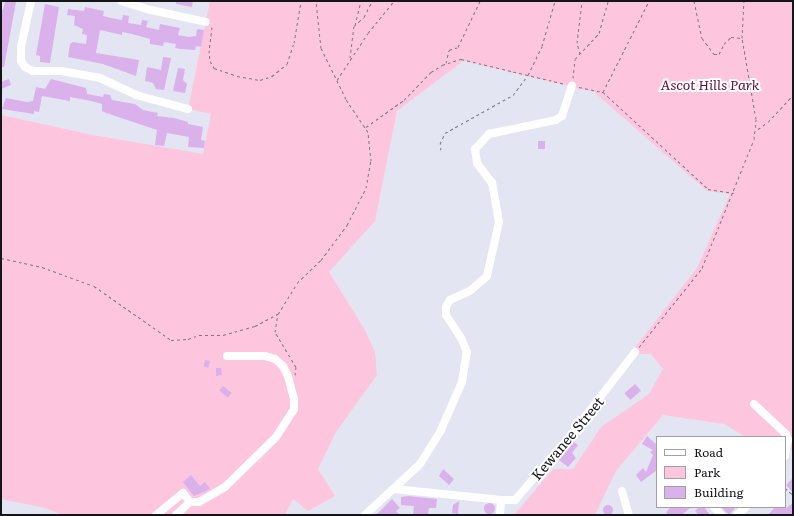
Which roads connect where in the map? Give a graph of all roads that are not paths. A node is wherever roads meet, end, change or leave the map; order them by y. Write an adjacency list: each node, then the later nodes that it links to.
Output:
1 (31, 1): 5 (street)
2 (121, 1): 3 (street)
3 (206, 22)
4 (572, 86): 10 (street)
5 (188, 109)
6 (635, 352): 12 (street, Kewanee Street)
7 (227, 356): 13 (street)
8 (754, 404): 9 (street)
9 (786, 451)
10 (394, 489): 12 (street, Kewanee Street); 17 (street)
11 (622, 491): 19 (street)
12 (501, 500): 18 (street)
13 (190, 502): 15 (street); 16 (street)
14 (745, 508): 20 (street)
15 (156, 515)
16 (176, 515)
17 (365, 515)
18 (500, 515)
19 (629, 515)
20 (737, 515)

